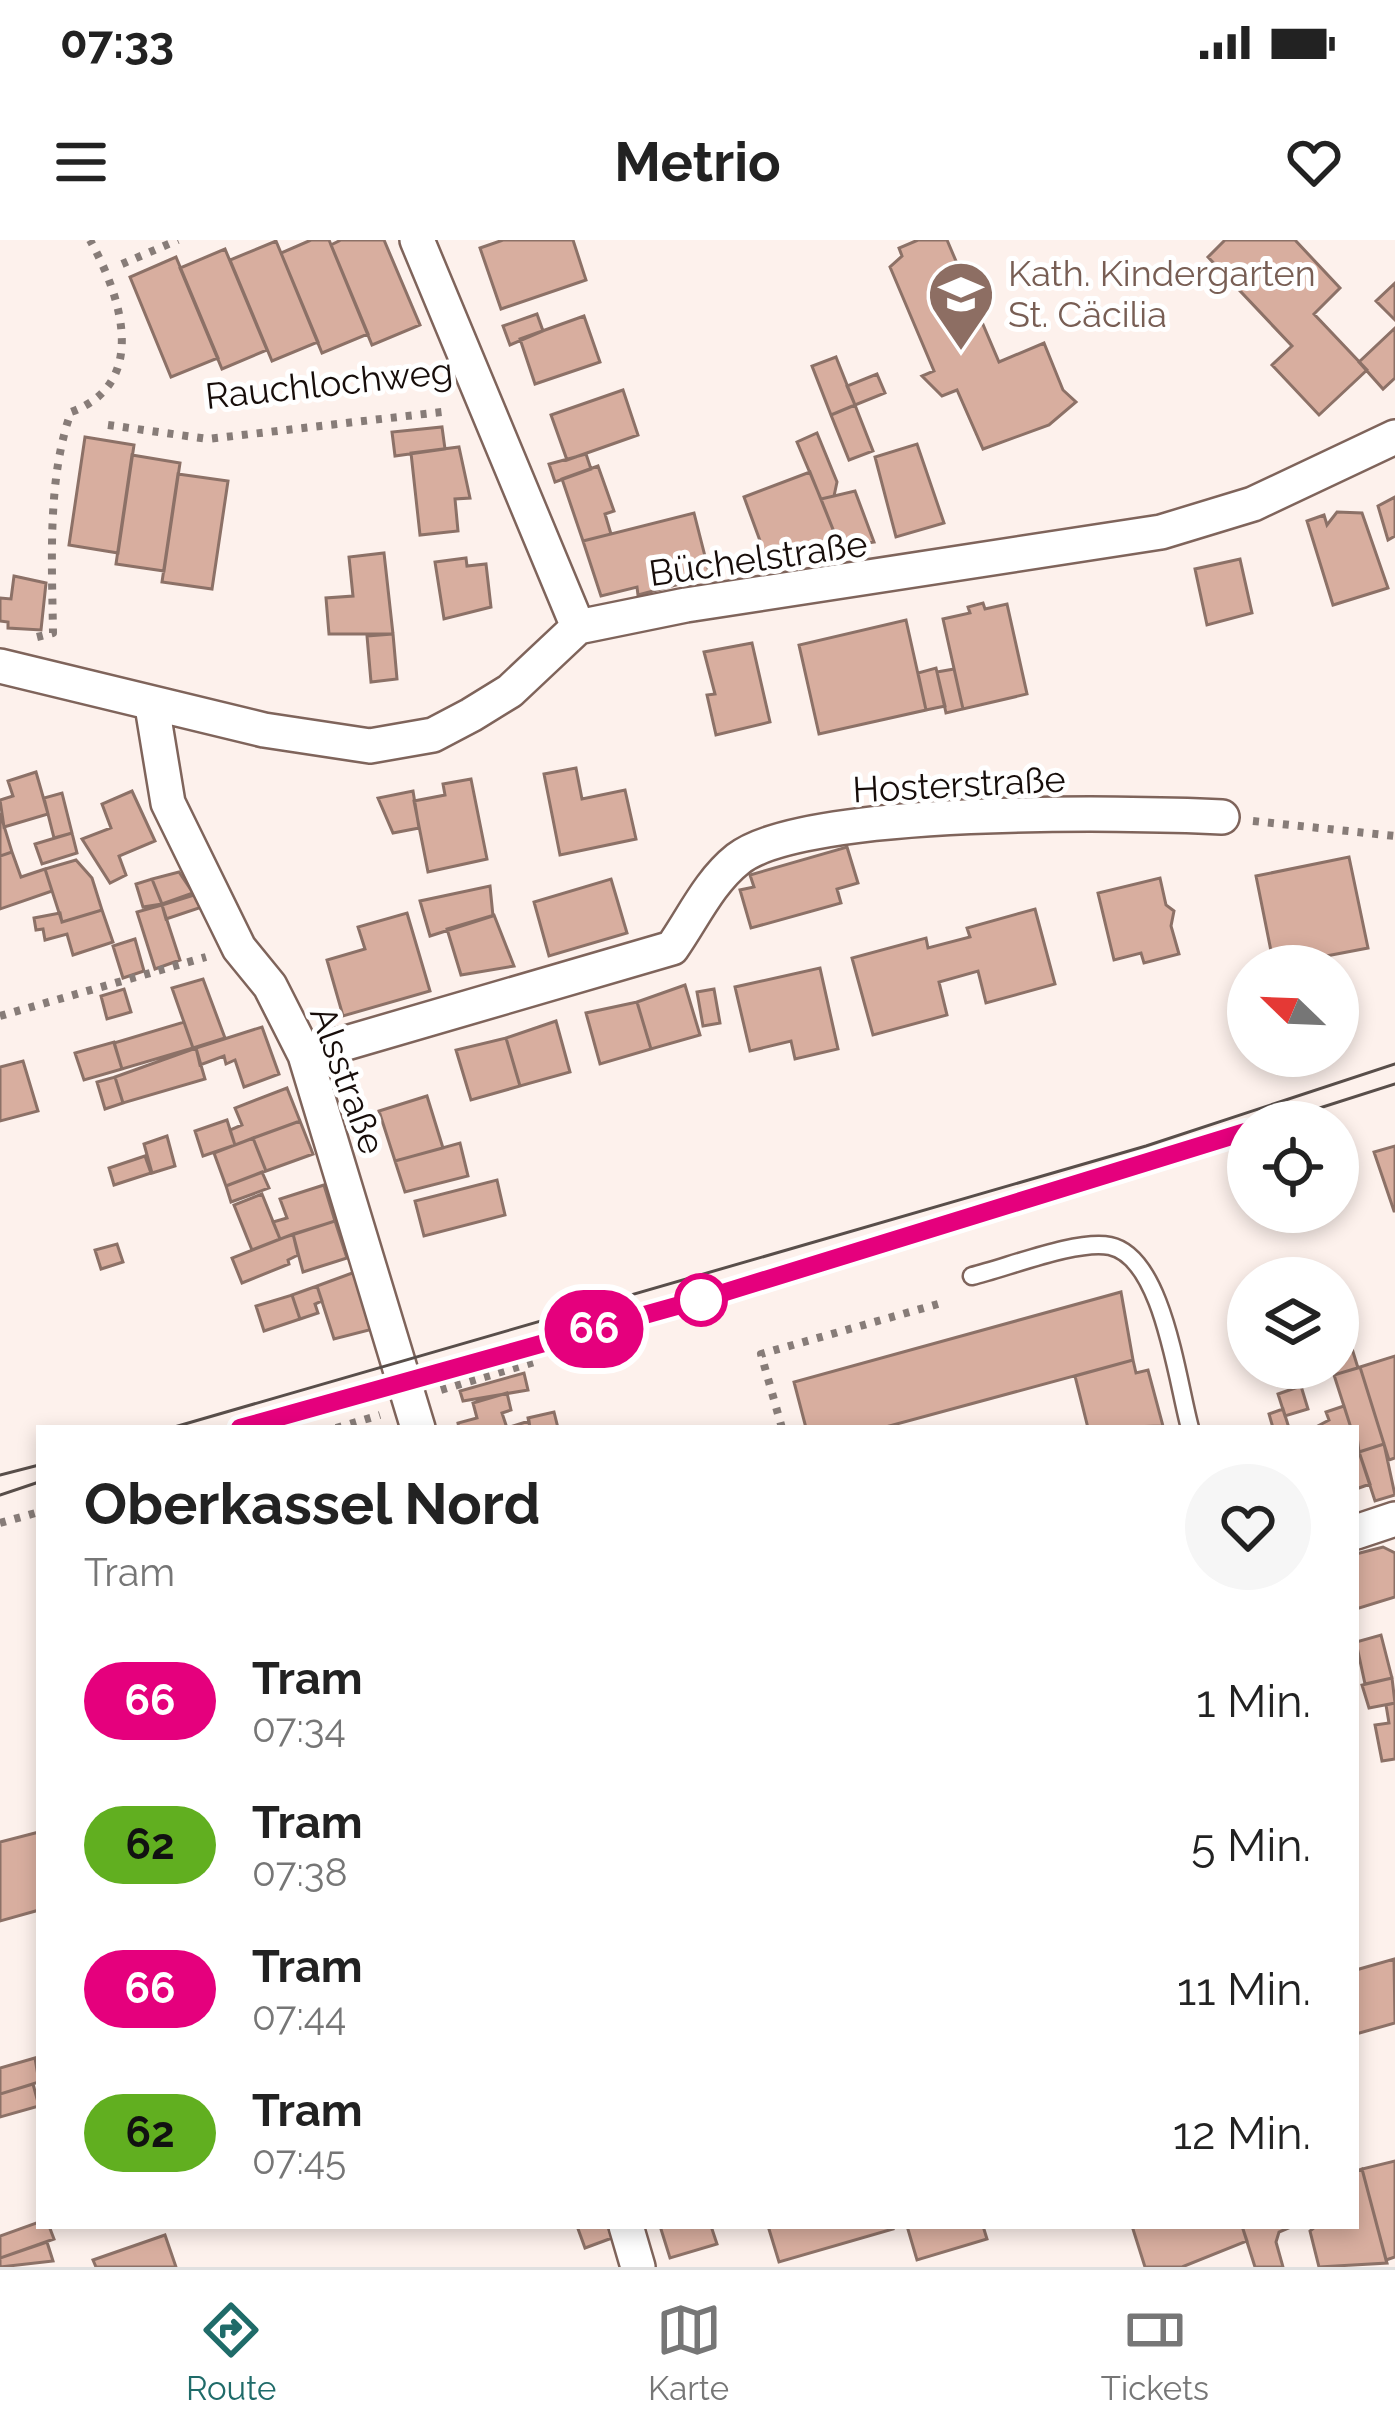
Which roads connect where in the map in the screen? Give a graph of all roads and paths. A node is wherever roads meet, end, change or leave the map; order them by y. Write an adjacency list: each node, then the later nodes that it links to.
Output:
1 (90, 240): 9 (path)
2 (178, 240): 4 (path)
3 (417, 240): 5 (street, Rauchlochweg)
4 (122, 264)
5 (487, 406): 6 (path, Rauchlochweg); 8 (street, Rauchlochweg)
6 (108, 425)
7 (1395, 437): 8 (street, Büchelstraße)
8 (578, 628): 11 (street)
9 (21, 634)
10 (0, 666): 11 (street)
11 (152, 706): 14 (street, Alsstraße)
12 (1222, 817): 13 (path); 16 (street, Hosterstraße)
13 (1395, 836)
14 (239, 948): 15 (path); 16 (street, Alsstraße)
15 (0, 1016)
16 (305, 1055): 20 (street, Alsstraße)
17 (972, 1276): 22 (lane)
18 (938, 1304): 21 (path)
19 (542, 1360): 20 (path)
20 (414, 1413)
21 (781, 1425)
22 (1189, 1425)
23 (36, 1513): 25 (path)
24 (1395, 1519): 26 (street)
25 (0, 1523)
26 (1359, 1531)
27 (627, 2229): 28 (street)
28 (638, 2267)

